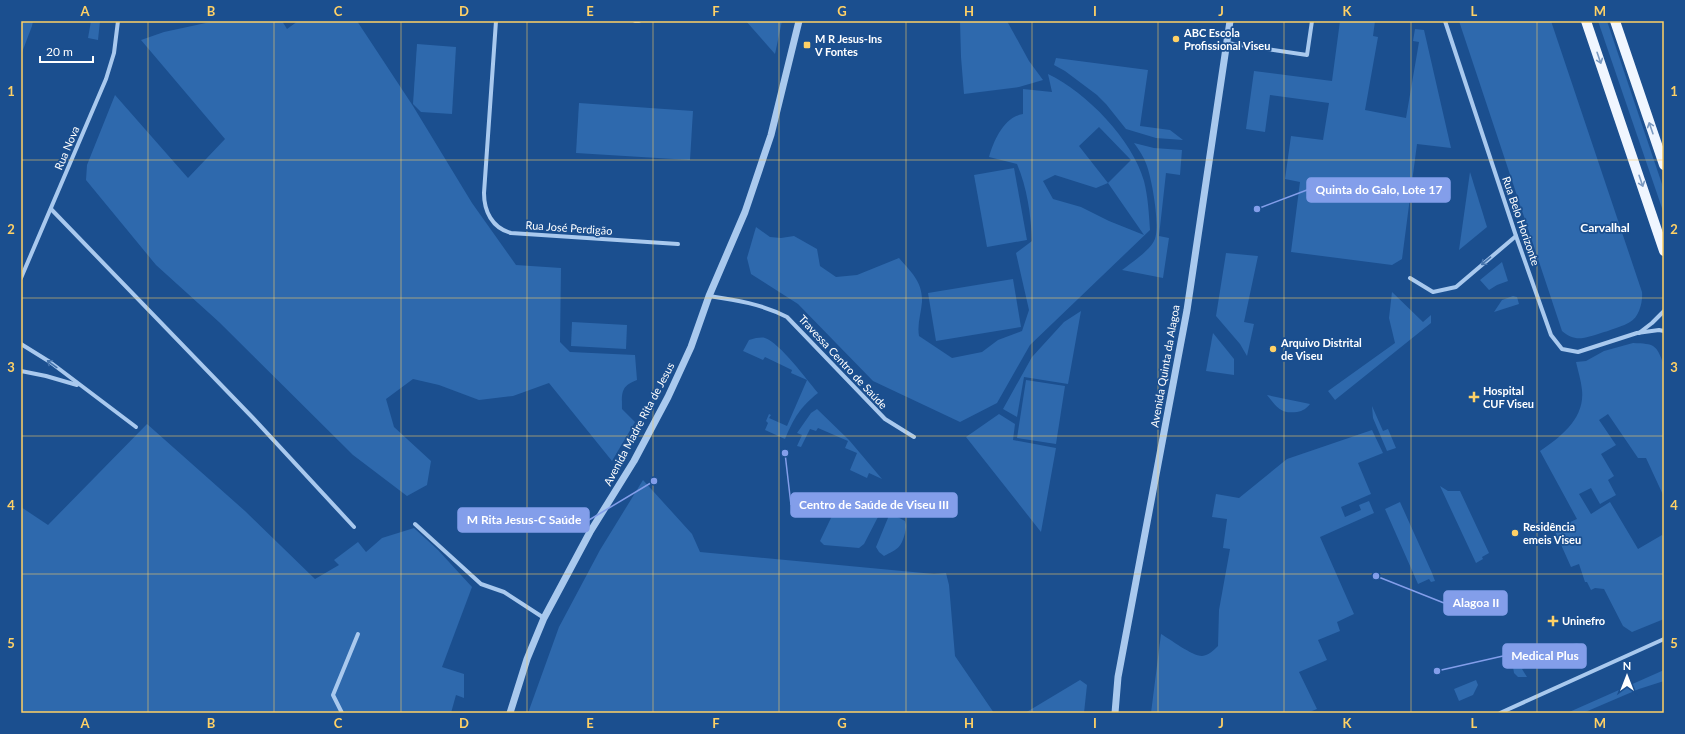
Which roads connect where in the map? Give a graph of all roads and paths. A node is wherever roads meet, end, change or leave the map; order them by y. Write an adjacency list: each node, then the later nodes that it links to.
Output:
1 (118, 21): 13 (street, Rua Nova)
2 (496, 21): 15 (street, Rua José Perdigão)
3 (634, 21): 4 (street)
4 (639, 21)
5 (799, 21): 19 (street, Avenida Madre Rita de Jesus)
6 (1230, 21): 11 (street, Avenida Quinta da Alagoa)
7 (1312, 21): 11 (street)
8 (1445, 21): 14 (street, Rua Belo Horizonte)
9 (1586, 21): 16 (main road, one-way to 16)
10 (1615, 21): 12 (main road, one-way to 10)
11 (1227, 43): 35 (street, Avenida Quinta da Alagoa)
12 (1664, 165)
13 (51, 209): 17 (street, Rua Nova); 29 (street)
14 (1516, 236): 18 (street, one-way to 18); 22 (street, Rua Belo Horizonte)
15 (678, 244)
16 (1664, 251)
17 (21, 278)
18 (1410, 278)
19 (709, 296): 27 (street, Travessa Centro de Saúde); 30 (street, Avenida Madre Rita de Jesus)
20 (1664, 311): 22 (street, Rua Belo Horizonte)
21 (1664, 331): 22 (street, Rua Belo Horizonte)
22 (1637, 334)
23 (21, 344): 25 (street, one-way to 23)
24 (21, 371): 25 (street)
25 (82, 387): 26 (street)
26 (136, 426)
27 (914, 437)
28 (415, 524): 30 (street)
29 (354, 527)
30 (544, 618): 34 (street, Avenida Madre Rita de Jesus)
31 (358, 634): 33 (street)
32 (1664, 639): 36 (street)
33 (342, 713)
34 (510, 713)
35 (1115, 713)
36 (1500, 713)

